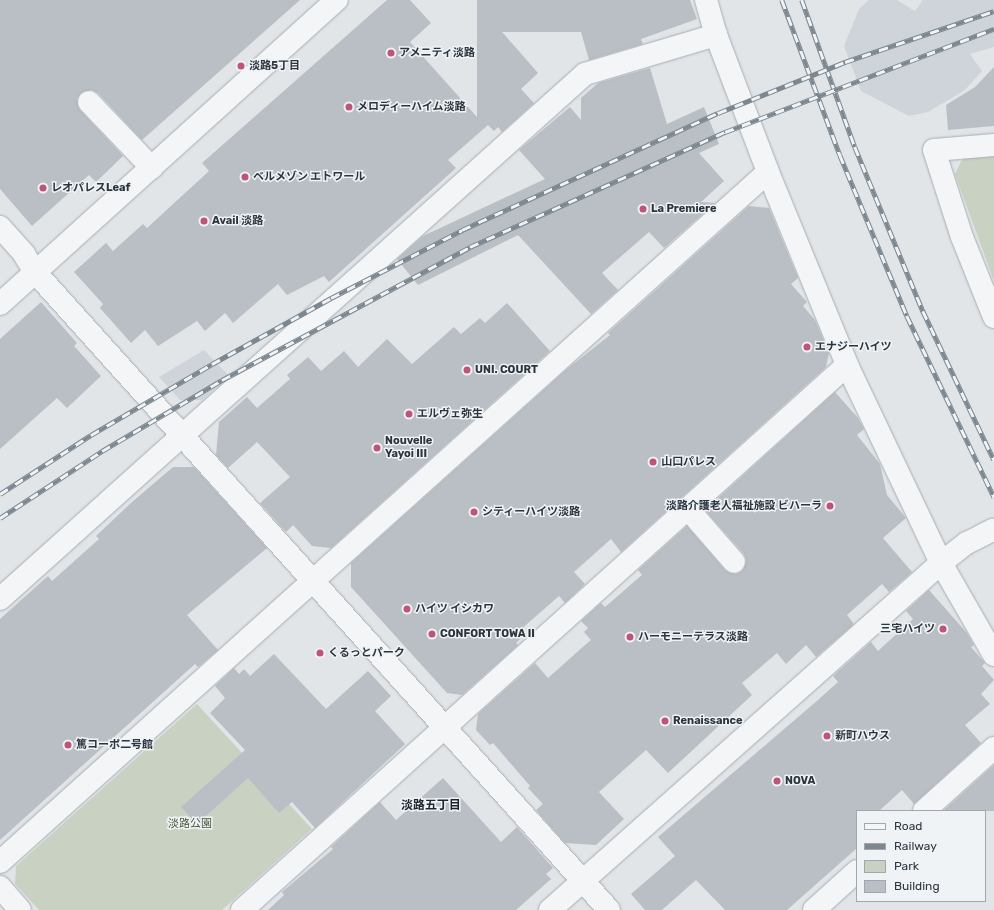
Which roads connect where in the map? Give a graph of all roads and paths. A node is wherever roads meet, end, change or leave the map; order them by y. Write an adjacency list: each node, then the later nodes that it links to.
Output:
1 (337, 0): 6 (street)
2 (706, 0): 3 (street)
3 (716, 35): 7 (street); 13 (street)
4 (89, 102): 6 (street)
5 (994, 145): 11 (street)
6 (152, 168): 9 (street)
7 (768, 172): 12 (street); 18 (street)
8 (0, 227): 9 (street)
9 (36, 272): 10 (street); 13 (street)
10 (0, 304)
11 (994, 317)
12 (847, 365): 14 (street); 17 (street)
13 (182, 435): 18 (street); 19 (street)
14 (688, 509): 16 (street); 21 (street)
15 (993, 530): 17 (street)
16 (734, 562)
17 (941, 563): 20 (street); 26 (street)
18 (314, 582): 21 (street); 24 (street)
19 (0, 599)
20 (994, 655)
21 (446, 728): 26 (street); 29 (street)
22 (994, 748): 23 (street)
23 (925, 810)
24 (0, 862)
25 (856, 872): 32 (street)
26 (582, 881): 30 (street); 31 (street)
27 (0, 887): 28 (street)
28 (20, 910)
29 (242, 910)
30 (550, 910)
31 (609, 910)
32 (814, 910)

